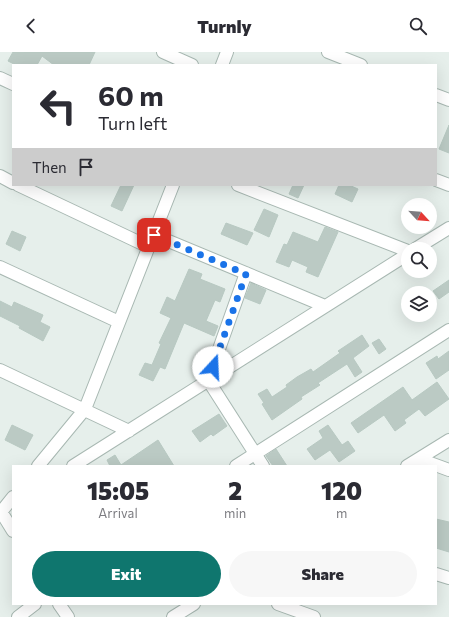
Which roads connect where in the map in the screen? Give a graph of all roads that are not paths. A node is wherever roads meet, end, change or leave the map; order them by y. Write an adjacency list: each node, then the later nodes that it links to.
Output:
1 (163, 52): 5 (street)
2 (227, 52): 6 (street)
3 (328, 52): 4 (street)
4 (355, 59)
5 (190, 64)
6 (222, 64)
7 (0, 78): 8 (street)
8 (12, 84)
9 (437, 95): 10 (street)
10 (449, 100)
11 (0, 176): 13 (street)
12 (437, 180): 14 (street)
13 (12, 182)
14 (449, 184)
15 (20, 186): 21 (street)
16 (173, 186): 19 (street)
17 (241, 186): 22 (street)
18 (449, 228): 20 (street)
19 (154, 235): 21 (street); 25 (street)
20 (426, 242)
21 (149, 247): 27 (street)
22 (401, 249)
23 (401, 257): 26 (street)
24 (0, 267): 27 (street)
25 (246, 274): 26 (street); 30 (street)
26 (325, 306): 30 (street)
27 (119, 322): 31 (street)
28 (449, 330): 34 (street)
29 (0, 370): 31 (street)
30 (208, 380): 32 (street); 34 (street)
31 (85, 409): 32 (street); 36 (street)
32 (129, 431): 37 (street)
33 (449, 440): 35 (street)
34 (255, 453): 38 (street); 39 (street)
35 (419, 459): 40 (street); 41 (street)
36 (39, 465)
37 (75, 465)
38 (237, 465)
39 (262, 465)
40 (410, 465)
41 (435, 465)
42 (437, 466): 43 (street)
43 (449, 470)
44 (12, 498): 46 (street)
45 (12, 505): 46 (street)
46 (0, 511): 47 (street)
47 (12, 529)
48 (437, 574): 49 (street)
49 (449, 578)
50 (34, 605): 55 (street)
51 (60, 605): 56 (street)
52 (192, 605): 57 (street)
53 (282, 605): 54 (street)
54 (311, 613)
55 (18, 617)
56 (68, 617)
57 (173, 617)

